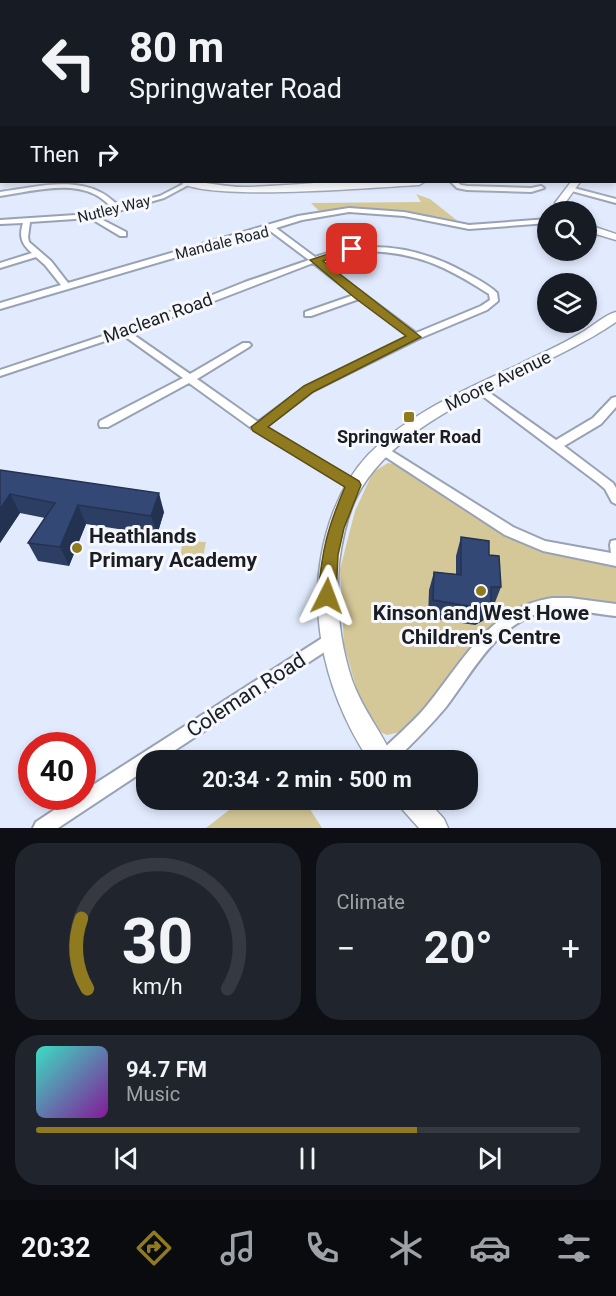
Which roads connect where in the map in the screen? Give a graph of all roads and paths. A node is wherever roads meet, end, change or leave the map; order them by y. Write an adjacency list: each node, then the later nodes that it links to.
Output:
1 (37, 183): 9 (street)
2 (186, 183): 13 (street, Nutley Way)
3 (194, 183): 4 (street)
4 (397, 183)
5 (455, 183): 8 (street)
6 (74, 184): 9 (street); 13 (street)
7 (573, 185): 11 (street); 12 (street)
8 (541, 188)
9 (29, 191): 10 (street)
10 (0, 194)
11 (561, 201)
12 (616, 201)
13 (118, 209): 14 (street, Nutley Way)
14 (91, 216): 15 (street, Nutley Way); 20 (street)
15 (27, 220): 16 (street, Nutley Way); 22 (street)
16 (0, 222)
17 (537, 222): 18 (street)
18 (272, 228): 23 (street, Mandale Road); 25 (street, Mandale Road)
19 (597, 231): 21 (street)
20 (123, 234)
21 (616, 237)
22 (36, 254): 24 (street); 25 (street)
23 (315, 260): 26 (street, Mandale Road); 30 (street, Maclean Road); 31 (street, Maclean Road)
24 (0, 266)
25 (67, 287): 27 (street, Mandale Road)
26 (359, 296): 28 (street); 31 (street, Mandale Road)
27 (0, 306)
28 (308, 314)
29 (616, 316): 35 (street, Moore Avenue)
30 (123, 332): 33 (street, Maclean Road); 34 (street)
31 (415, 337): 38 (street)
32 (246, 345): 34 (street)
33 (0, 373)
34 (189, 379): 37 (street); 38 (street)
35 (480, 389): 39 (street); 40 (street, Moore Avenue)
36 (616, 400): 39 (street)
37 (104, 424)
38 (258, 427): 41 (street)
39 (556, 445): 42 (street)
40 (382, 449): 41 (street, Moore Avenue); 45 (street)
41 (353, 485): 47 (street, Moore Avenue)
42 (615, 494)
43 (616, 545): 44 (street)
44 (616, 550)
45 (616, 560)
46 (616, 610): 49 (street, Moore Avenue)
47 (330, 640): 48 (street, Moore Avenue); 51 (street, Coleman Road)
48 (375, 750)
49 (393, 750)
50 (420, 810): 52 (street)
51 (42, 828)
52 (435, 828)

